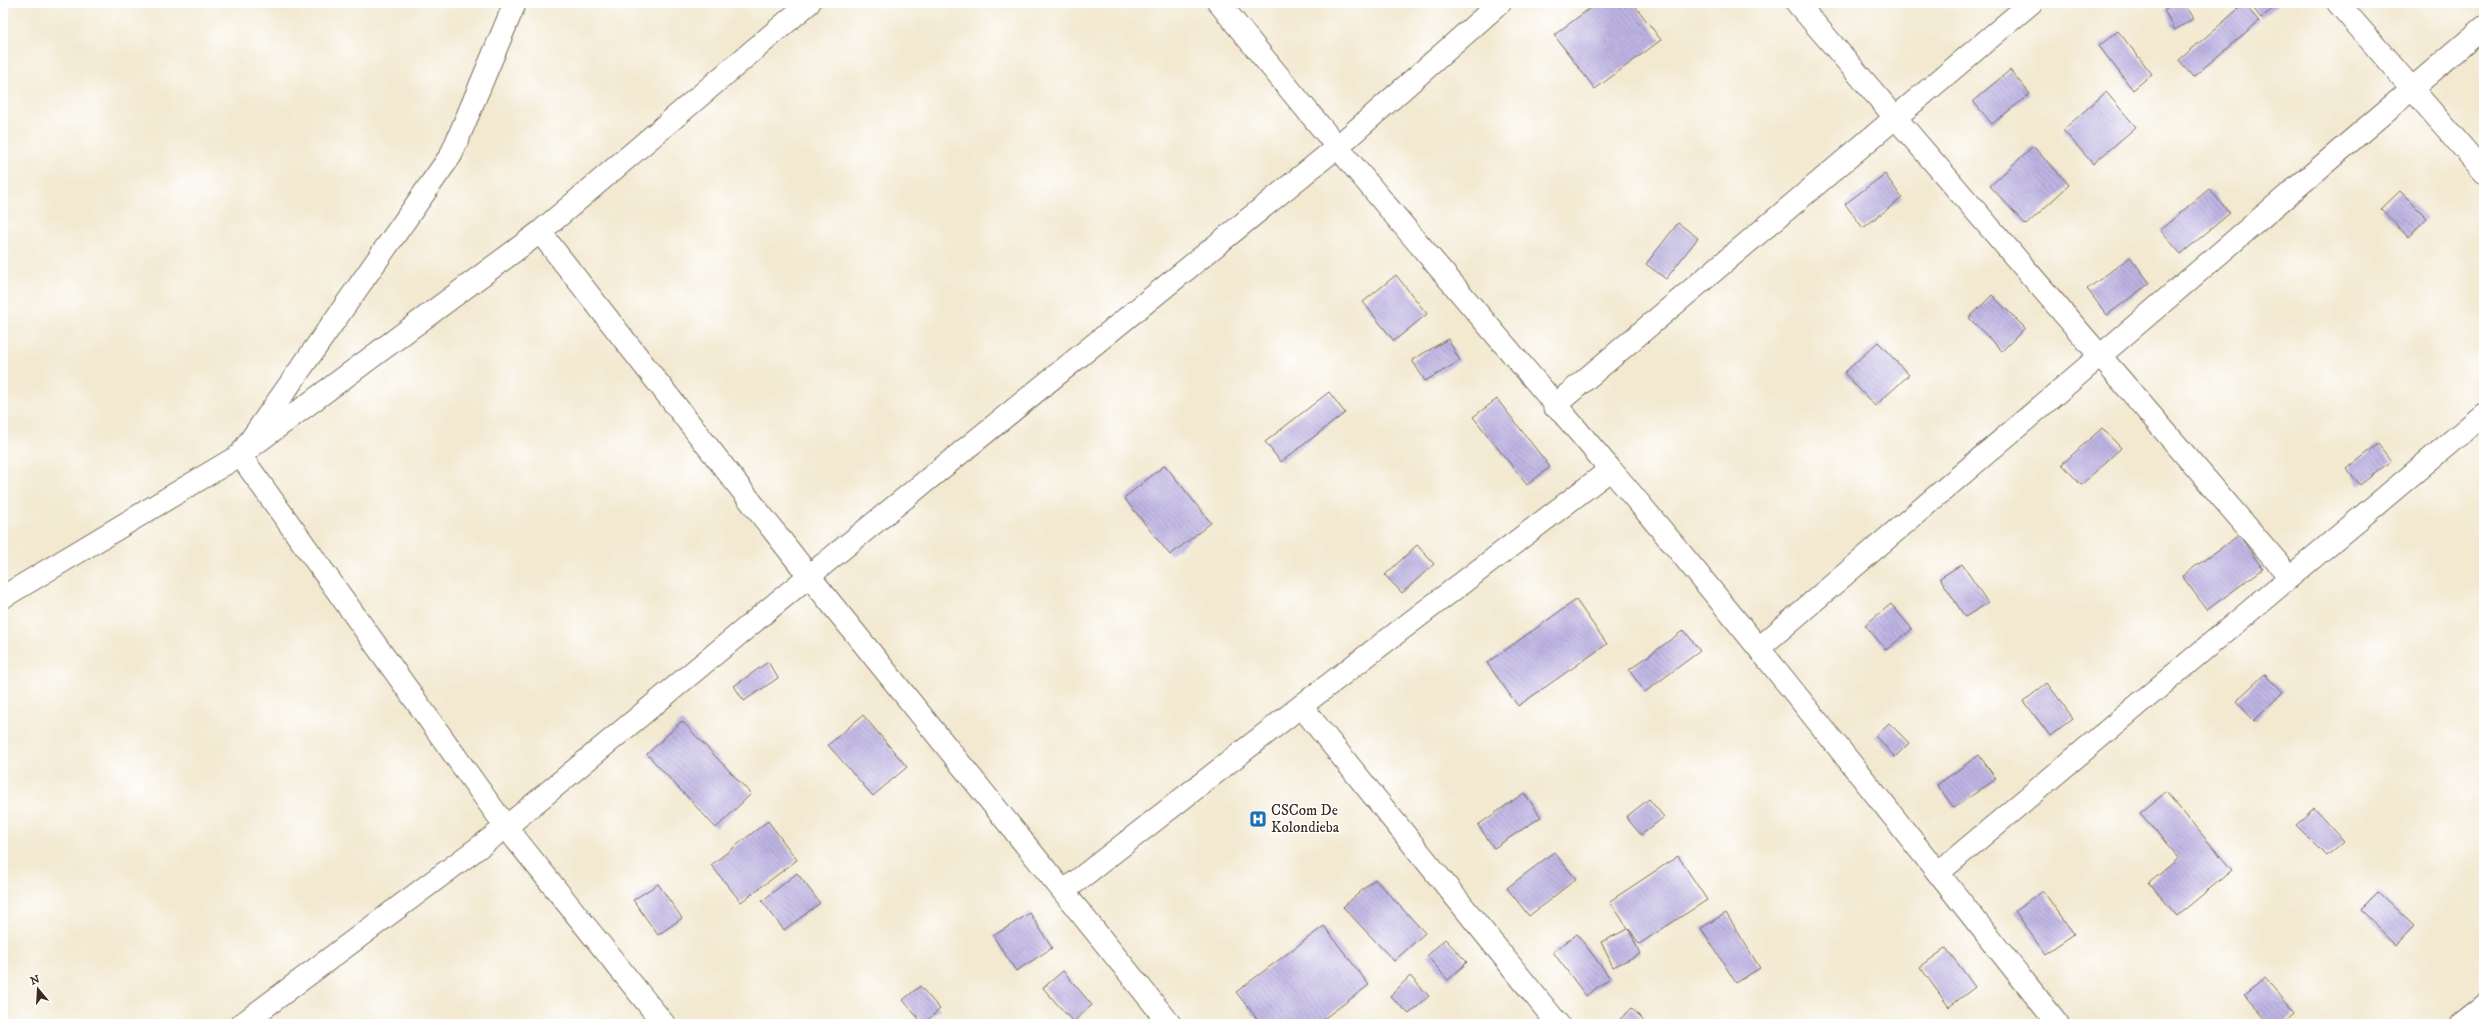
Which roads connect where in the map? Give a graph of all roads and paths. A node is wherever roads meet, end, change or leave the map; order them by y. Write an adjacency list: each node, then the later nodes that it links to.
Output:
1 (515, 3): 17 (street)
2 (809, 3): 13 (street)
3 (1219, 3): 11 (street)
4 (1500, 3): 11 (street)
5 (1797, 3): 10 (street)
6 (2031, 3): 10 (street)
7 (2338, 3): 9 (street)
8 (2484, 27): 9 (street)
9 (2412, 89): 12 (street); 14 (street)
10 (1896, 119): 14 (street); 15 (street)
11 (1336, 148): 15 (street); 19 (street)
12 (2484, 172)
13 (540, 232): 17 (street); 19 (street)
14 (2100, 355): 20 (street); 22 (street)
15 (1554, 406): 18 (street)
16 (2484, 414): 20 (street)
17 (240, 455): 21 (street); 24 (street)
18 (1610, 470): 22 (street); 23 (street)
19 (809, 576): 24 (street); 26 (street)
20 (2290, 577): 25 (street)
21 (3, 597)
22 (1759, 648): 25 (street)
23 (1300, 706): 26 (street); 31 (street)
24 (506, 827): 28 (street); 29 (street)
25 (1938, 873): 32 (street)
26 (1064, 891): 30 (street)
27 (2484, 1005): 33 (street)
28 (242, 1024)
29 (664, 1024)
30 (1170, 1024)
31 (1558, 1024)
32 (2058, 1024)
33 (2460, 1024)

